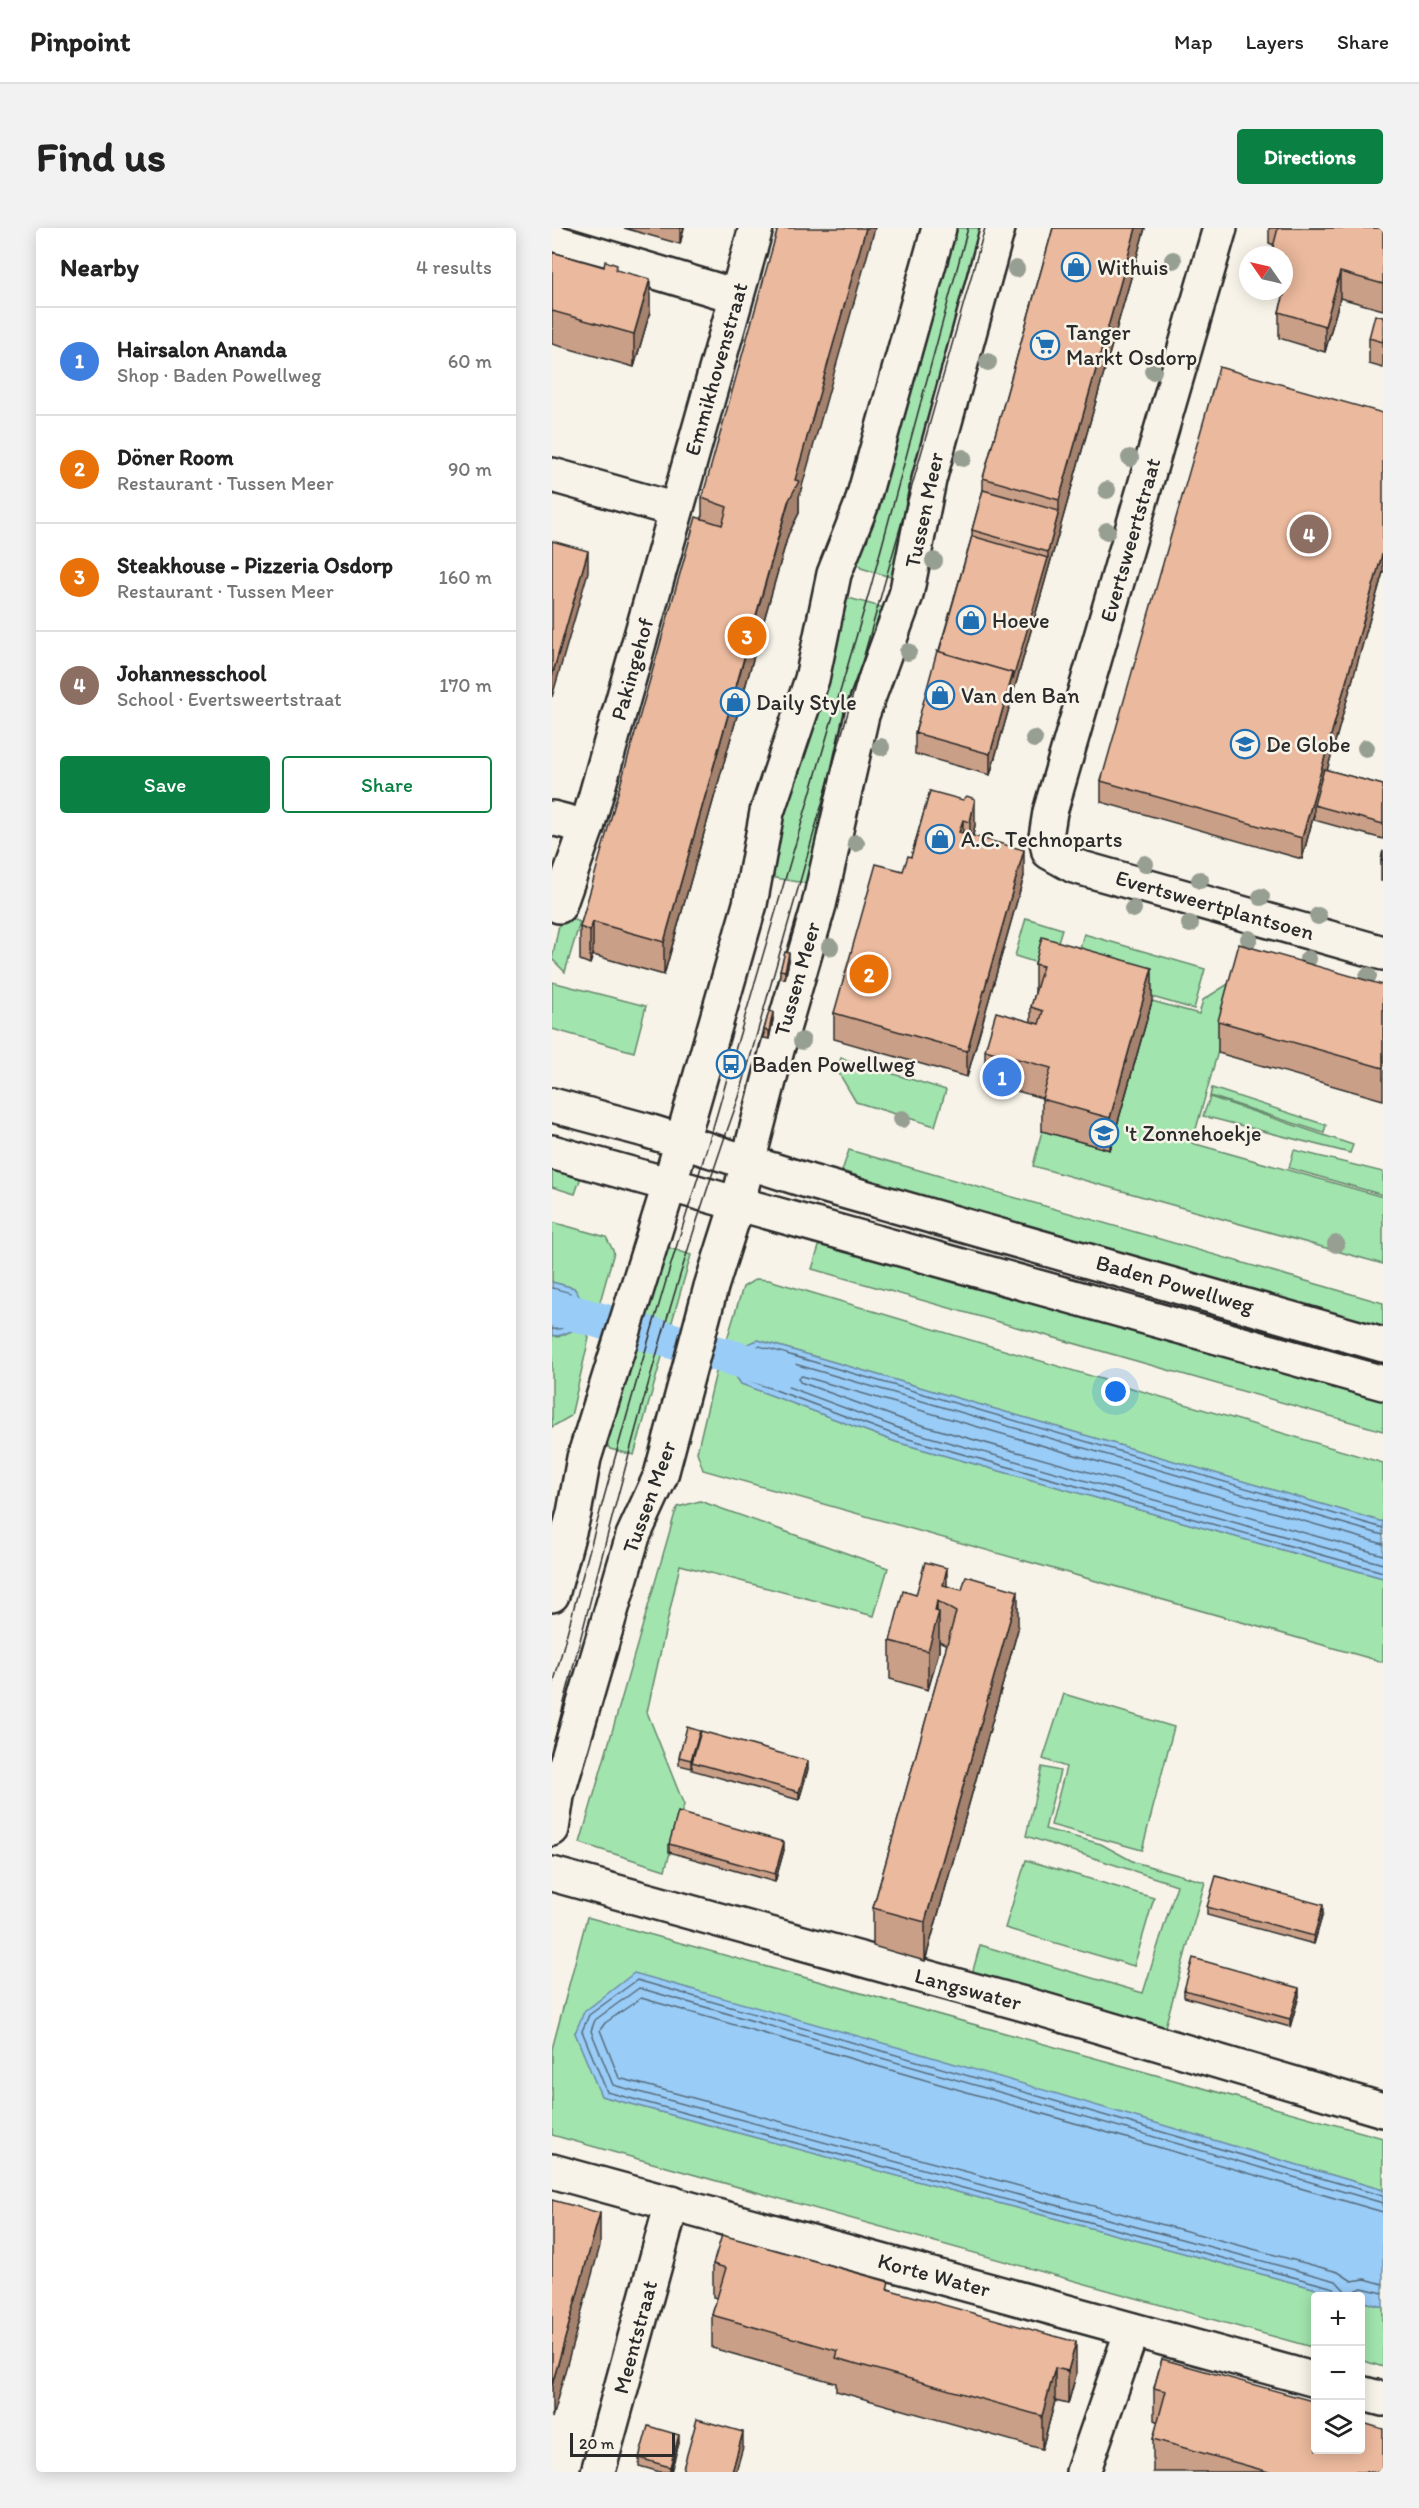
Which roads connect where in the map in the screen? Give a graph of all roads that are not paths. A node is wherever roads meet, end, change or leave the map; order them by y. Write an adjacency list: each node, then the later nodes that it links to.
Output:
1 (756, 228): 7 (street, Emmikhovenstraat)
2 (939, 228): 16 (street)
3 (998, 228): 18 (street, Tussen Meer)
4 (1220, 228): 12 (street, Evertsweertstraat)
5 (586, 239): 6 (street); 7 (street)
6 (552, 241)
7 (736, 297): 9 (street, Emmikhovenstraat)
8 (552, 475): 9 (street)
9 (676, 510): 11 (street, Pakingehof)
10 (552, 818): 11 (street)
11 (587, 827): 13 (street, Pakingehof)
12 (1049, 852): 14 (street, Evertsweertplantsoen)
13 (559, 906)
14 (1383, 953)
15 (552, 1105): 16 (street, Baden Powellweg)
16 (682, 1141): 18 (street, Baden Powellweg); 19 (street)
17 (552, 1152): 19 (street, Baden Powellweg)
18 (749, 1162): 20 (street, Tussen Meer); 21 (street, Baden Powellweg)
19 (669, 1186): 20 (street, Baden Powellweg); 23 (street)
20 (737, 1205): 22 (street, Baden Powellweg); 24 (street, Tussen Meer)
21 (1383, 1345)
22 (1383, 1383)
23 (552, 1595)
24 (552, 1828)
25 (552, 1874): 26 (street, Langswater)
26 (1383, 2110)
27 (552, 2170): 28 (street, Korte Water)
28 (672, 2203): 29 (street, Korte Water); 33 (street, Meentstraat)
29 (1131, 2330): 30 (street, Korte Water); 34 (street)
30 (1311, 2379)
31 (1365, 2394): 32 (street)
32 (1383, 2399)
33 (598, 2472)
34 (1083, 2472)

